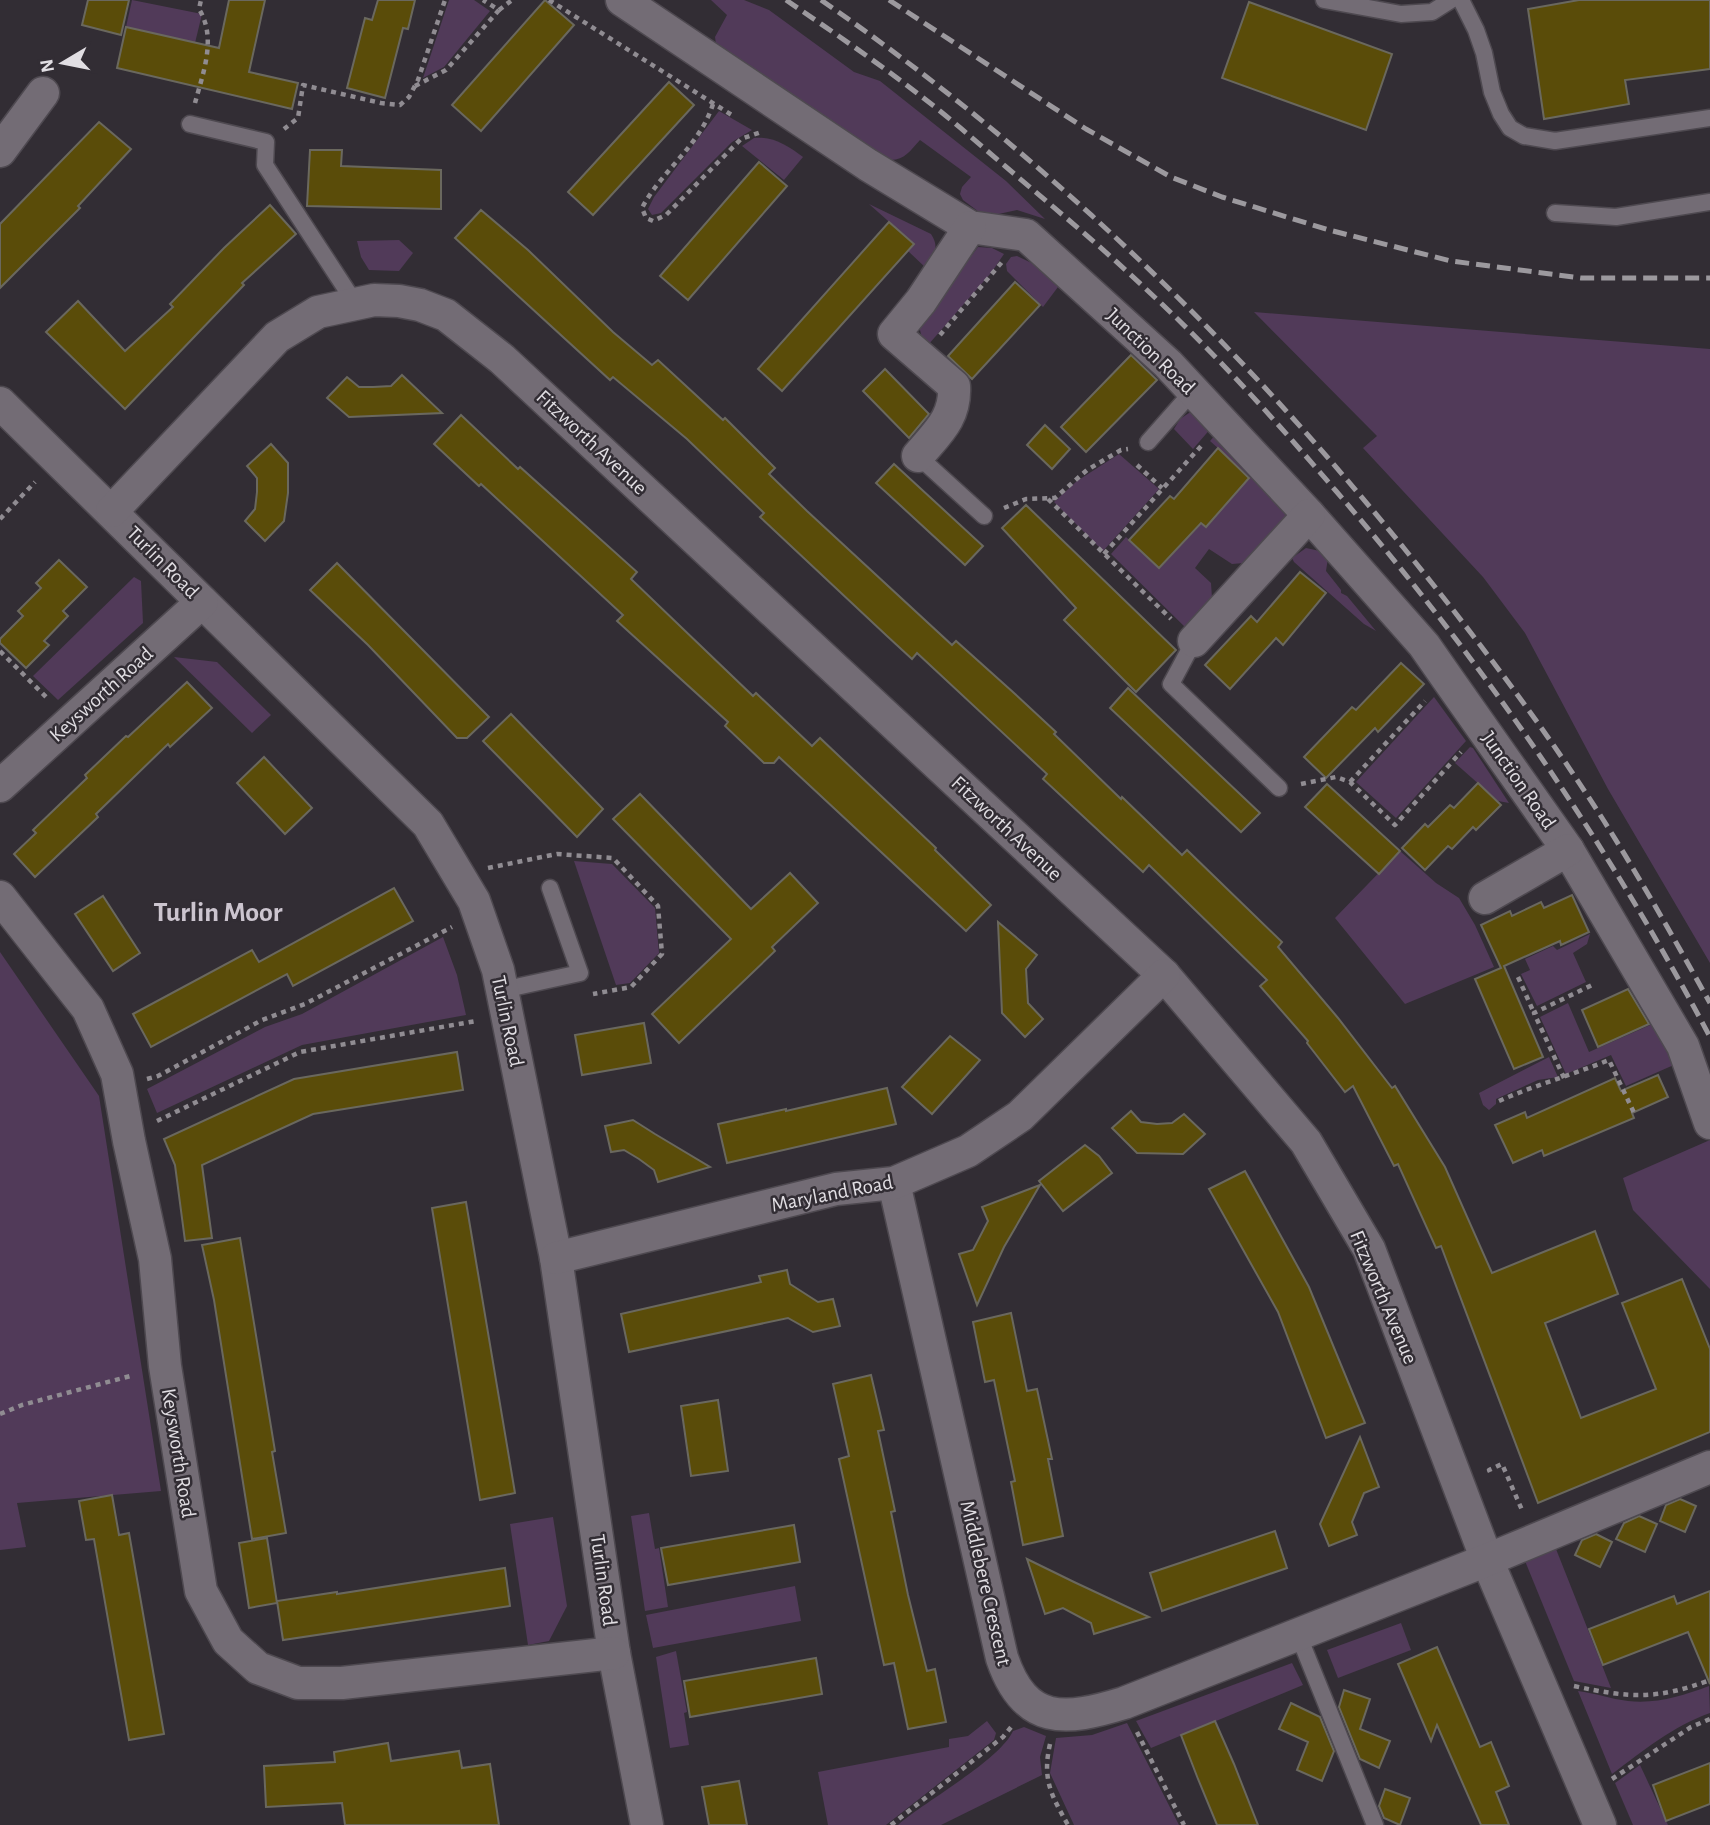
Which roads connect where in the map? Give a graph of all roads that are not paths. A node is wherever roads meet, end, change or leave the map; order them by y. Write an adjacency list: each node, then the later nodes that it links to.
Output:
1 (622, 0): 11 (street, Junction Road)
2 (1324, 0): 3 (lane)
3 (1451, 0)
4 (1461, 0): 6 (lane)
5 (43, 93): 8 (street)
6 (1710, 118)
7 (190, 124): 12 (lane)
8 (0, 151)
9 (1710, 201): 10 (lane)
10 (1555, 213)
11 (970, 227): 13 (street, Junction Road); 16 (street)
12 (355, 303): 17 (street, Fitzworth Avenue); 28 (street, Fitzworth Avenue)
13 (1194, 391): 15 (lane); 18 (street, Junction Road)
14 (0, 402): 17 (street, Turlin Road)
15 (1147, 442)
16 (918, 456): 19 (lane)
17 (112, 511): 20 (street, Turlin Road)
18 (1310, 515): 21 (street); 24 (street, Junction Road)
19 (984, 516)
20 (202, 602): 22 (street, Keysworth Road); 29 (street, Turlin Road)
21 (1194, 642): 23 (lane)
22 (0, 786)
23 (1279, 788)
24 (1568, 850): 27 (street, Junction Road); 30 (street, Junction Road)
25 (550, 888): 29 (lane)
26 (0, 897): 36 (street, Keysworth Road)
27 (1485, 898)
28 (1164, 975): 31 (street, Maryland Road); 34 (street, Fitzworth Avenue)
29 (504, 1003): 32 (street, Turlin Road)
30 (1710, 1123)
31 (894, 1183): 32 (street, Maryland Road); 35 (street, Middlebere Crescent)
32 (556, 1258): 36 (street, Turlin Road)
33 (1710, 1467): 34 (street)
34 (1487, 1560): 35 (street); 39 (street, Fitzworth Avenue)
35 (1298, 1634): 38 (lane)
36 (614, 1653): 37 (street, Turlin Road)
37 (647, 1825)
38 (1375, 1825)
39 (1600, 1825)

